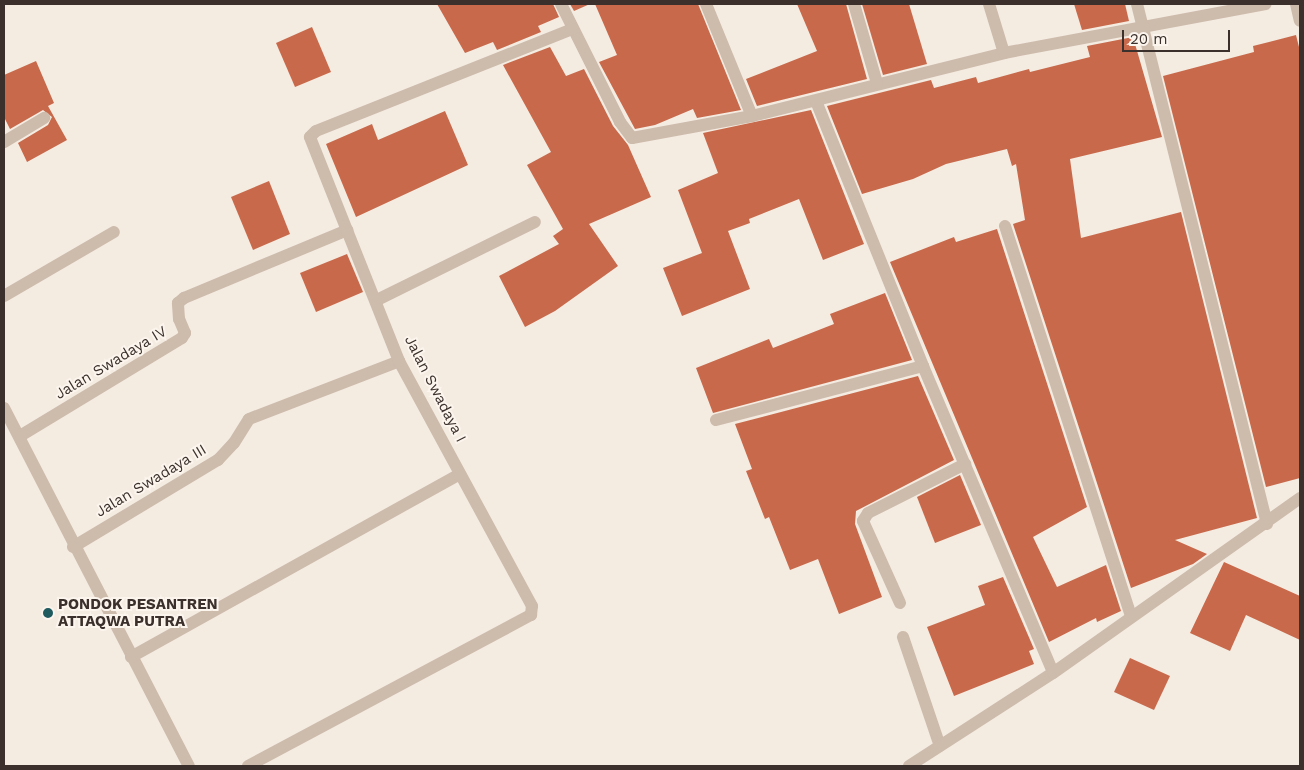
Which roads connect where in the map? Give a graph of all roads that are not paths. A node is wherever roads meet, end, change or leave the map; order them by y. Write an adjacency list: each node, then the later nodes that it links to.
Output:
1 (561, 4): 10 (street)
2 (706, 4): 14 (street)
3 (854, 4): 12 (street)
4 (989, 4): 11 (street)
5 (1137, 4): 9 (street)
6 (1265, 4): 9 (street)
7 (1296, 4): 8 (street)
8 (1300, 21)
9 (1143, 27): 11 (street); 31 (street)
10 (572, 29): 14 (street); 19 (street, Jalan Swadaya I)
11 (1004, 53): 12 (street)
12 (877, 83): 13 (street)
13 (816, 101): 14 (street); 24 (street)
14 (752, 116)
15 (44, 118): 16 (street)
16 (4, 142)
17 (535, 222): 22 (street)
18 (1005, 226): 34 (street)
19 (347, 230): 22 (street, Jalan Swadaya I); 27 (street, Jalan Swadaya IV)
20 (114, 232): 21 (street)
21 (4, 296)
22 (377, 300): 23 (street, Jalan Swadaya I)
23 (399, 361): 29 (street, Jalan Swadaya I); 32 (street, Jalan Swadaya III)
24 (923, 366): 26 (street); 28 (street)
25 (4, 408): 27 (street)
26 (716, 420)
27 (20, 436): 32 (street)
28 (965, 464): 33 (street); 37 (street)
29 (460, 474): 36 (street); 40 (street, Jalan Swadaya I)
30 (1300, 498): 31 (street)
31 (1267, 524): 34 (street)
32 (73, 547): 36 (street)
33 (900, 603)
34 (1131, 616): 37 (street)
35 (903, 637): 38 (street)
36 (131, 657): 39 (street)
37 (1053, 673): 38 (street)
38 (940, 746): 41 (street)
39 (188, 766)
40 (248, 766)
41 (910, 766)

